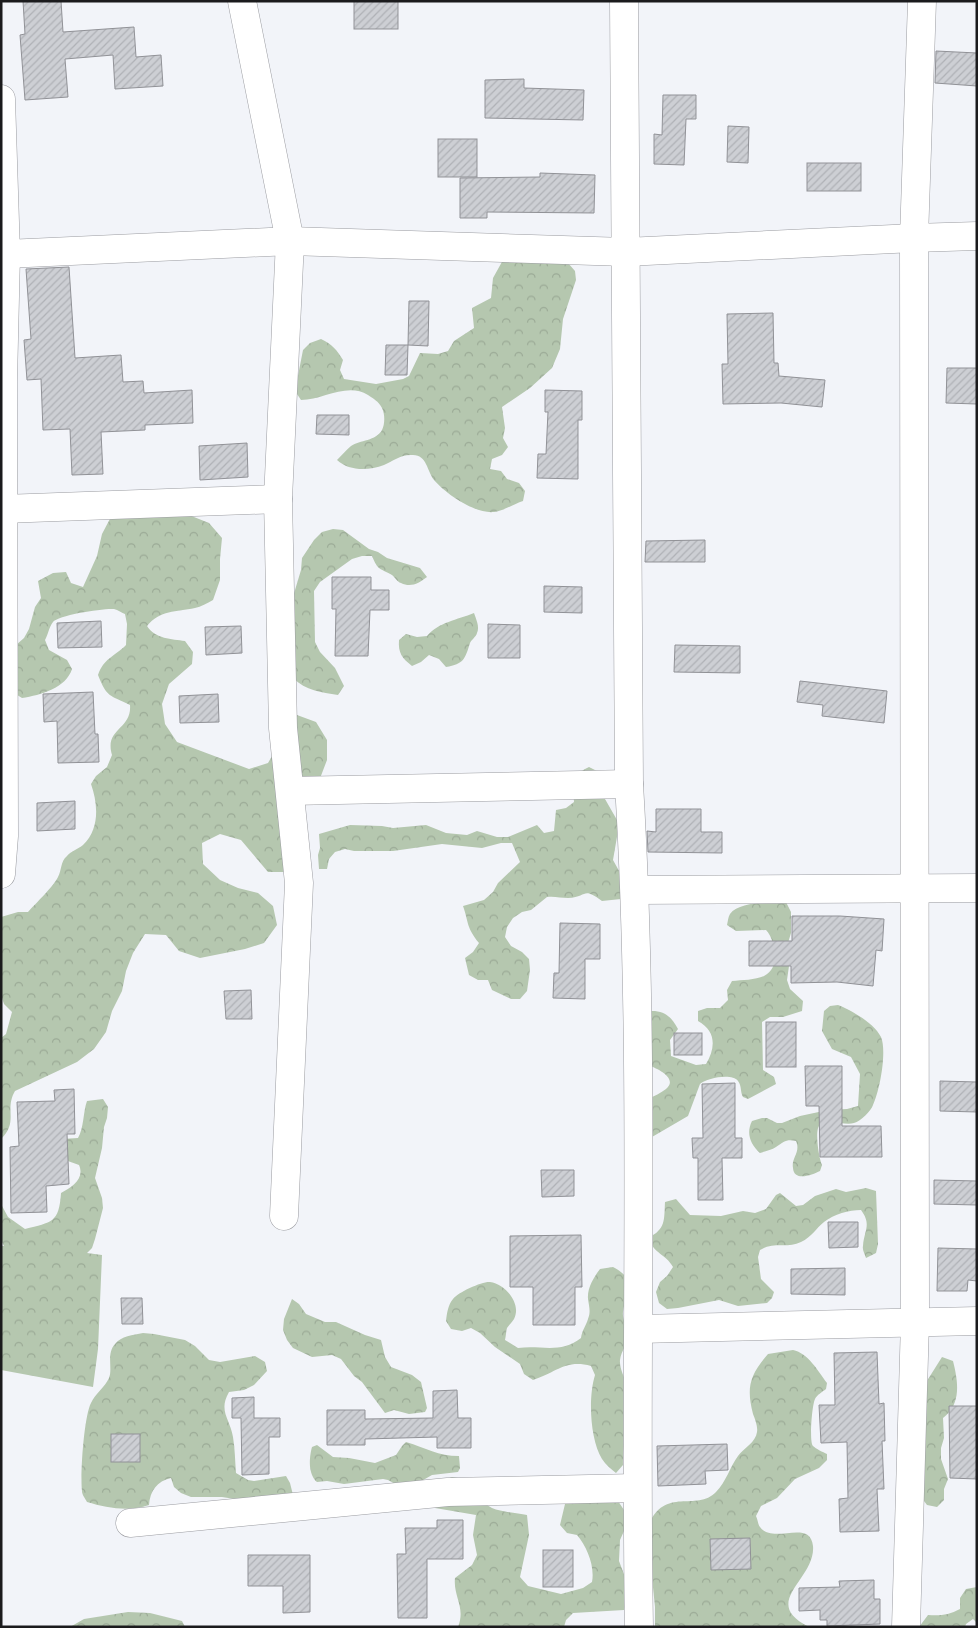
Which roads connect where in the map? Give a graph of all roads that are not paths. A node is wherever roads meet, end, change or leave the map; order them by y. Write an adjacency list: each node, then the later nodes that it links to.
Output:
1 (242, 1): 7 (street)
2 (624, 1): 8 (street)
3 (922, 1): 6 (street)
4 (1, 99): 9 (street)
5 (977, 236): 6 (street)
6 (914, 238): 8 (street); 16 (street)
7 (290, 241): 8 (street); 9 (street); 11 (street)
8 (626, 252): 13 (street)
9 (6, 254): 10 (street)
10 (2, 381): 12 (street)
11 (278, 499): 12 (street); 14 (street)
12 (3, 509): 15 (street)
13 (629, 784): 14 (street); 18 (street)
14 (290, 791): 19 (street)
15 (1, 874)
16 (915, 888): 17 (street); 18 (street); 21 (street)
17 (977, 888)
18 (635, 890): 22 (street)
19 (284, 1216)
20 (977, 1321): 21 (street)
21 (915, 1322): 22 (street); 26 (street)
22 (639, 1329): 23 (street)
23 (636, 1488): 24 (street); 25 (street)
24 (130, 1524)
25 (638, 1627)
26 (906, 1627)

